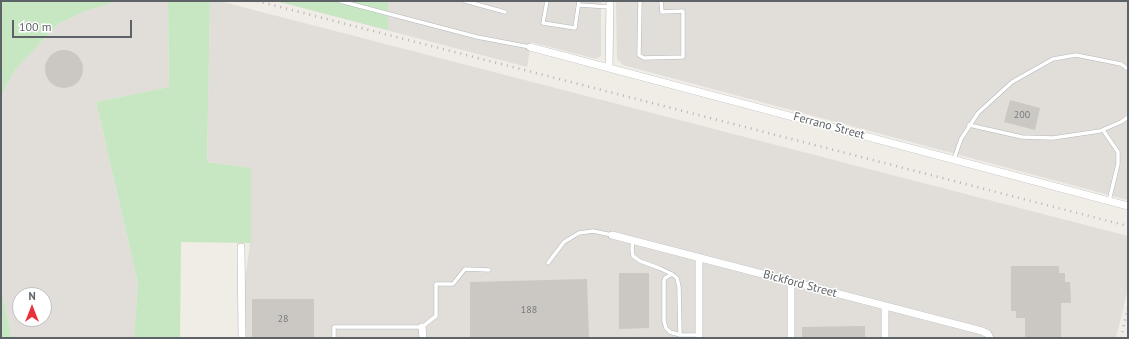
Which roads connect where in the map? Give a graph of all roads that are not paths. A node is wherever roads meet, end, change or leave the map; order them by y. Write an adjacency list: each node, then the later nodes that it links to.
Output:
1 (340, 1): 9 (lane)
2 (465, 1): 8 (lane)
3 (547, 1): 6 (lane)
4 (640, 1): 5 (lane)
5 (661, 1)
6 (579, 3): 7 (lane)
7 (610, 4): 10 (street)
8 (505, 12)
9 (530, 47): 10 (street, Ferrano Street)
10 (609, 68): 15 (street, Ferrano Street)
11 (1128, 70): 13 (lane)
12 (1128, 117): 14 (lane)
13 (970, 125): 14 (lane); 15 (lane)
14 (1103, 130): 16 (lane)
15 (954, 159): 16 (street, Ferrano Street)
16 (1109, 201): 17 (street, Ferrano Street)
17 (1128, 206)
18 (612, 235): 19 (street, Bickford Street); 22 (lane)
19 (633, 240): 21 (street, Bickford Street); 24 (lane)
20 (241, 247): 31 (street)
21 (699, 257): 25 (street, Bickford Street); 30 (street)
22 (548, 263)
23 (489, 270): 27 (lane)
24 (672, 274): 28 (lane); 28 (lane)
25 (791, 281): 26 (street, Bickford Street); 34 (street)
26 (885, 306): 29 (street, Bickford Street); 35 (street)
27 (422, 327): 32 (lane); 33 (street)
28 (680, 335): 30 (lane)
29 (989, 336)
30 (699, 337)
31 (242, 338)
32 (334, 338)
33 (423, 338)
34 (792, 338)
35 (885, 338)

